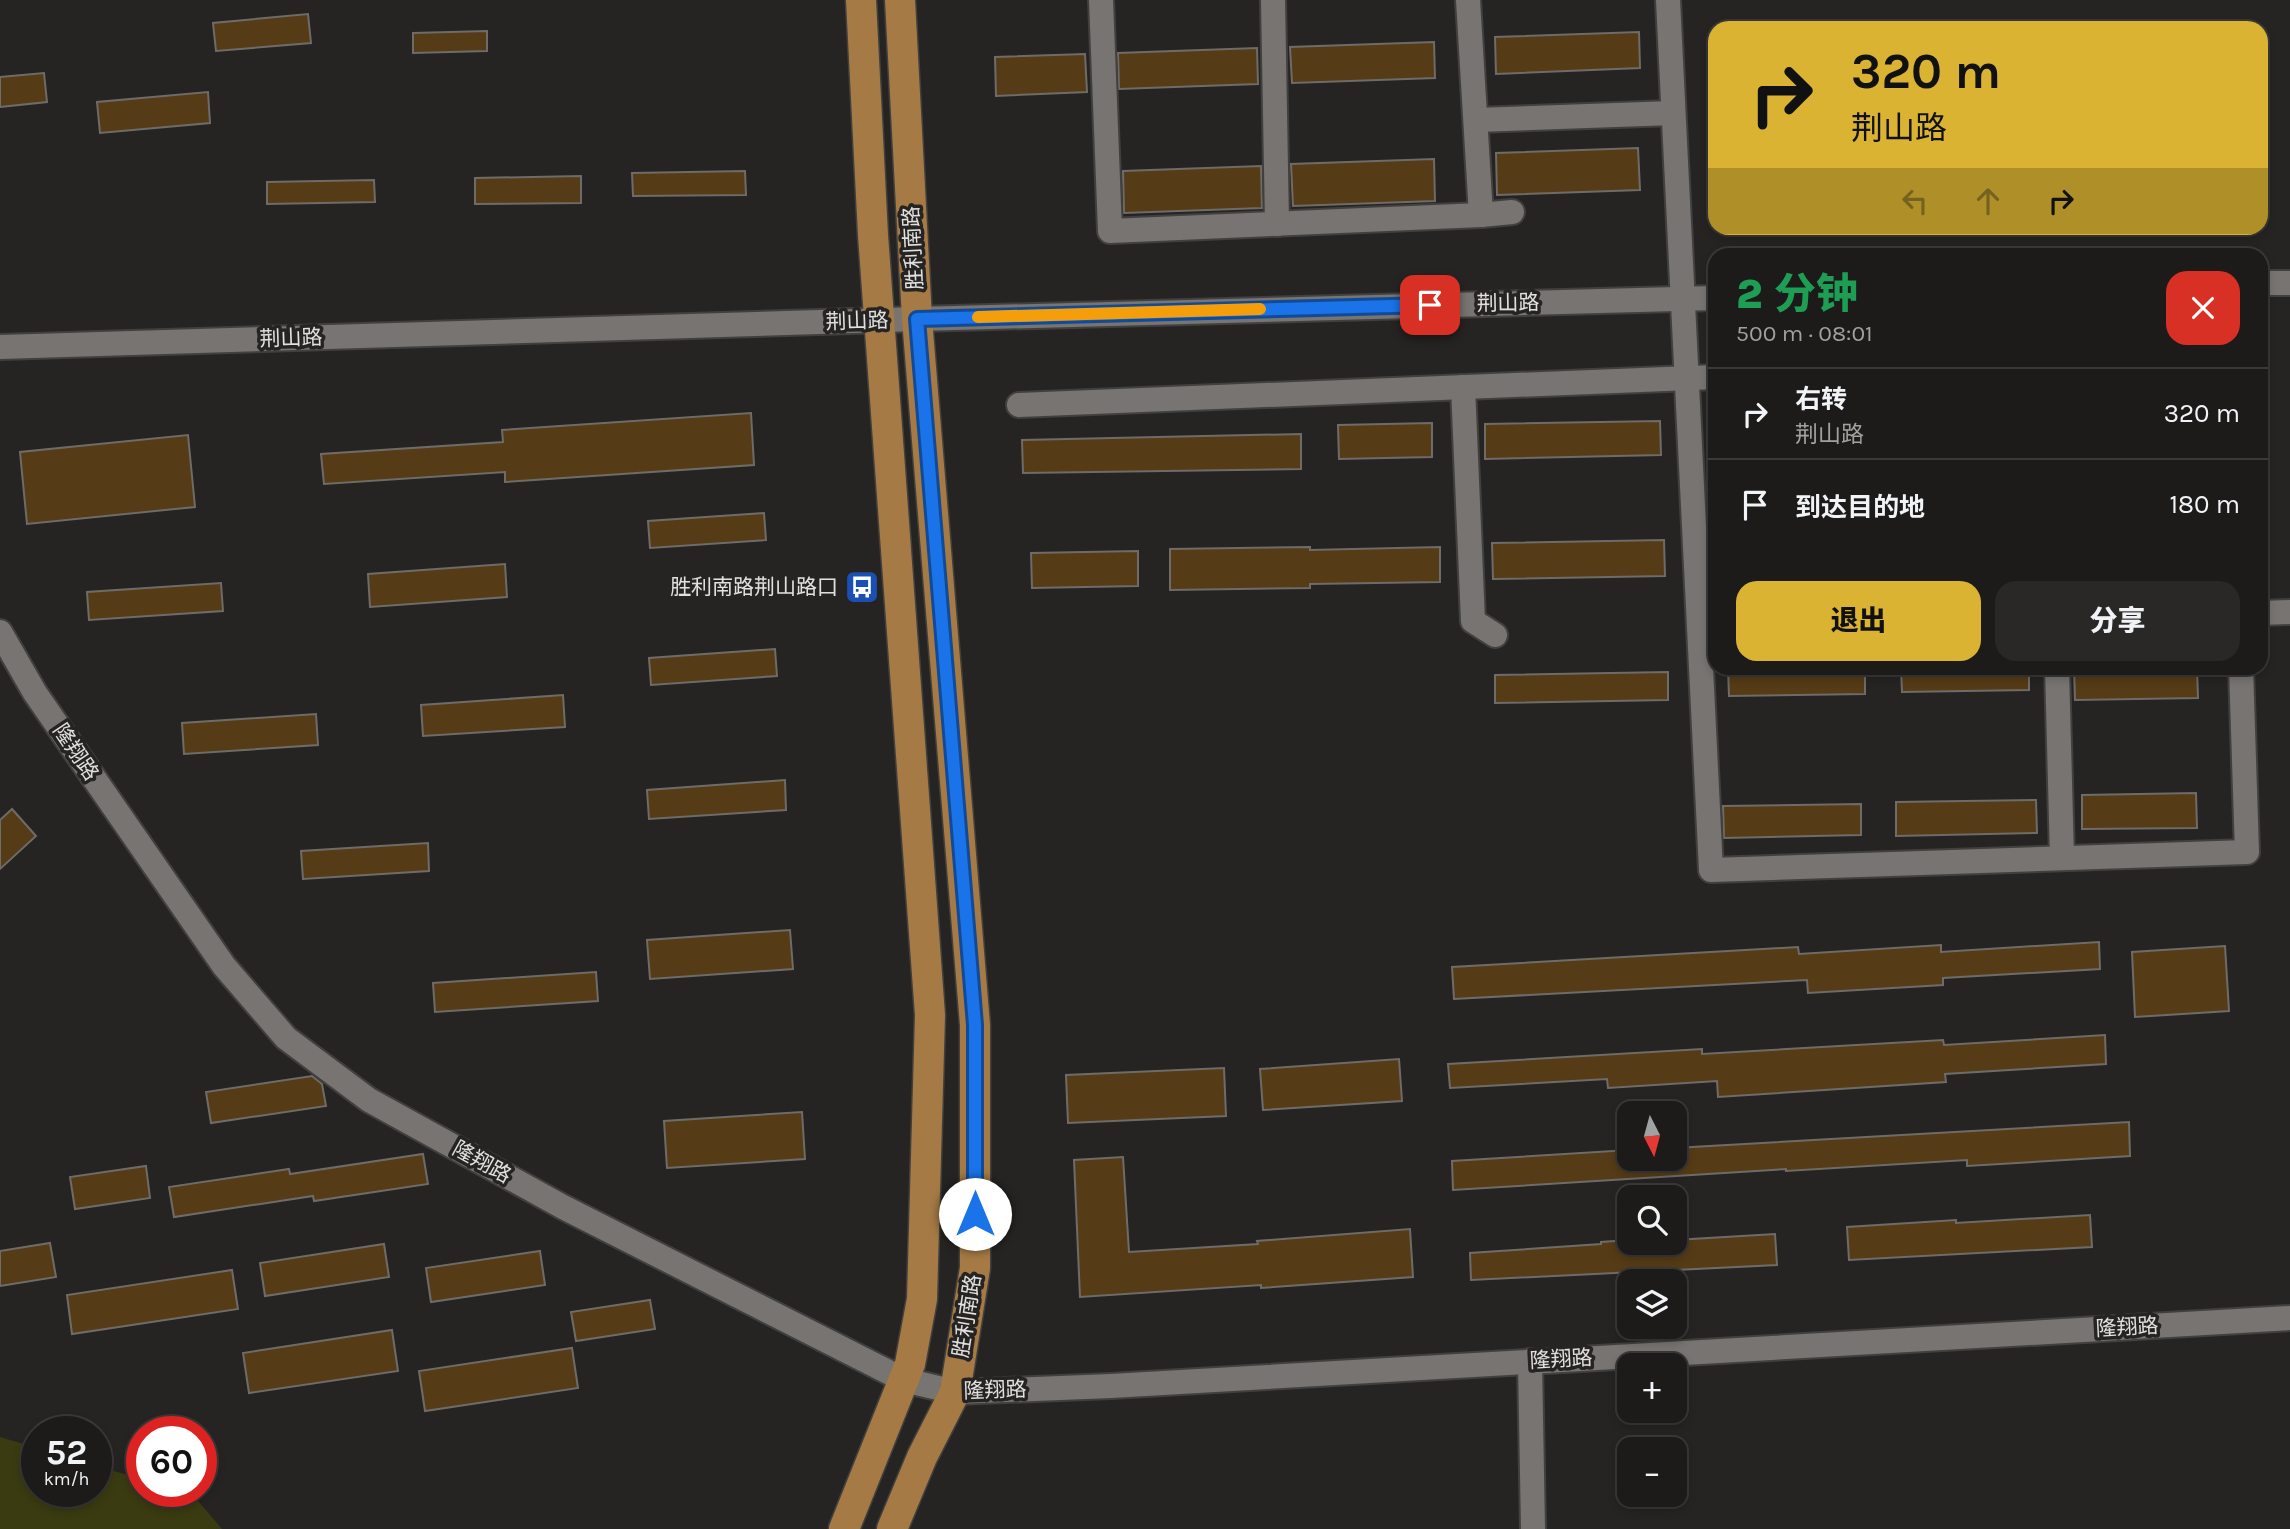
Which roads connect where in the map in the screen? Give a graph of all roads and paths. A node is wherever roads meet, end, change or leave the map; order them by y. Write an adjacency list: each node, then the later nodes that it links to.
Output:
1 (861, 0): 17 (main road, 胜利南路)
2 (900, 0): 16 (main road, 胜利南路)
3 (1101, 0): 11 (street)
4 (1273, 0): 11 (street)
5 (1468, 0): 8 (street)
6 (1668, 0): 7 (street)
7 (1673, 113): 8 (street); 15 (street)
8 (1476, 120): 10 (street)
9 (1512, 212): 10 (street)
10 (1481, 215): 11 (street)
11 (1277, 224)
12 (2268, 283): 13 (street)
13 (2290, 283)
14 (1708, 298): 15 (street, 荆山路)
15 (1682, 299): 16 (street, 荆山路); 19 (street)
16 (917, 319): 17 (street, 荆山路); 33 (main road, 胜利南路)
17 (880, 320): 18 (street, 荆山路); 32 (main road, 胜利南路)
18 (0, 347)
19 (1685, 377): 20 (street); 21 (street); 29 (street)
20 (1708, 377)
21 (1463, 387): 22 (street); 26 (street)
22 (1019, 405)
23 (2290, 612): 24 (street)
24 (2268, 613)
25 (0, 632): 32 (street, 隆翔路)
26 (1495, 635)
27 (2057, 675): 29 (street)
28 (2241, 675): 29 (street)
29 (2063, 858)
30 (2290, 1318): 31 (street, 隆翔路)
31 (1530, 1361): 33 (street, 隆翔路); 36 (street)
32 (904, 1380): 33 (street, 隆翔路); 34 (main road, 胜利南路)
33 (954, 1392): 35 (main road, 胜利南路)
34 (844, 1529)
35 (892, 1529)
36 (1533, 1529)

